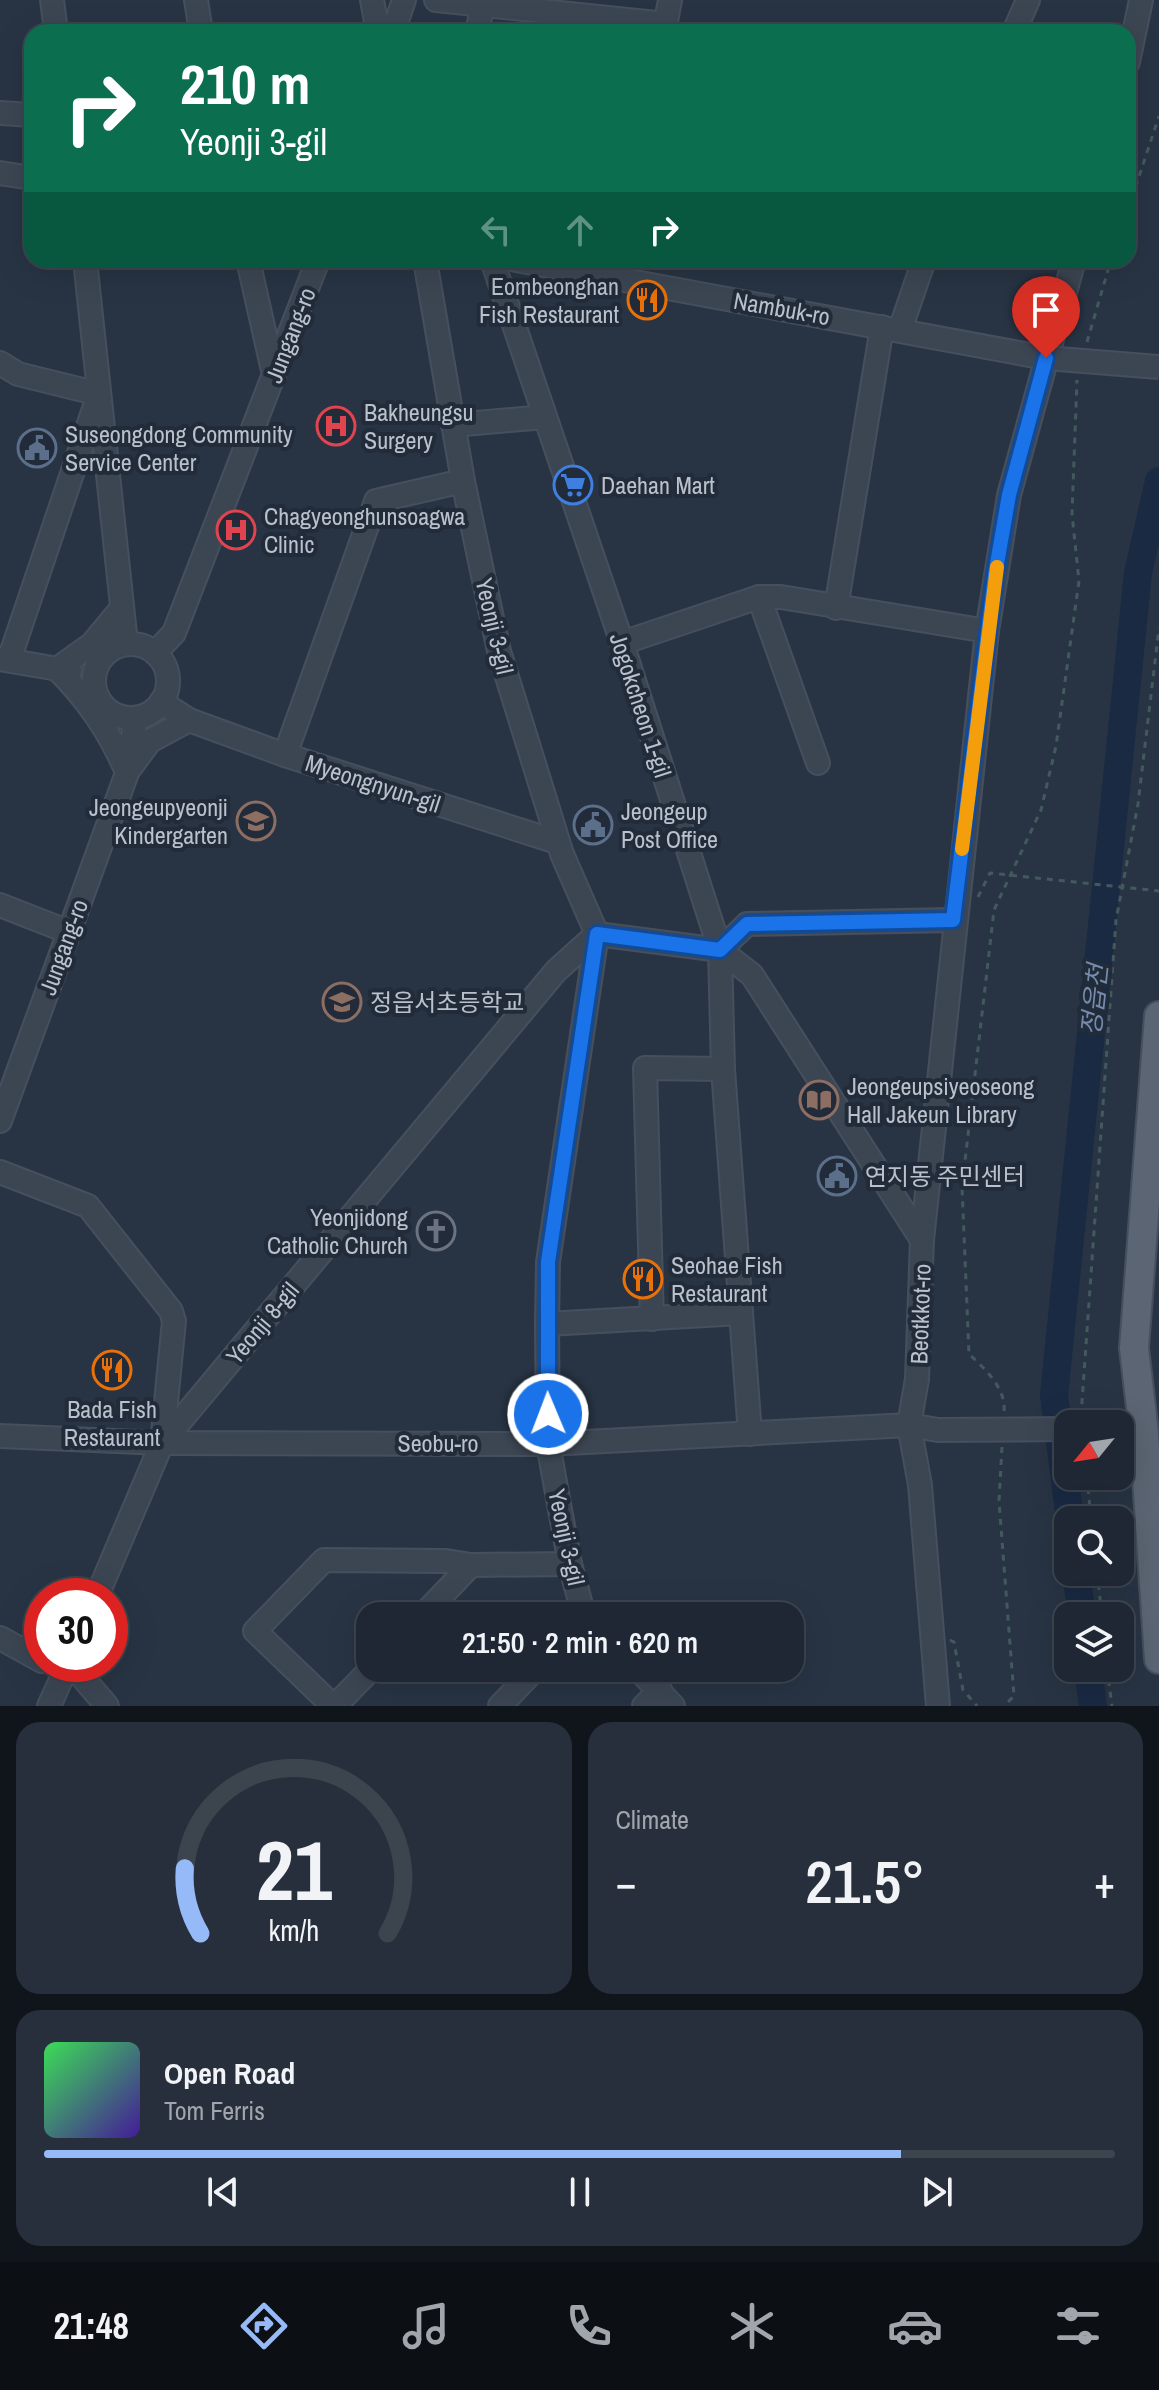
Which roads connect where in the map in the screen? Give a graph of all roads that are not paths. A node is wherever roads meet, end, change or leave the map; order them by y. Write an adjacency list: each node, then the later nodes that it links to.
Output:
1 (52, 0): 10 (street)
2 (196, 0): 11 (street)
3 (372, 0): 12 (street)
4 (404, 0): 13 (street)
5 (436, 0): 9 (street)
6 (670, 0): 16 (street)
7 (1028, 0): 17 (street)
8 (1141, 0): 18 (street)
9 (483, 3): 14 (street); 15 (street)
10 (55, 24)
11 (200, 24)
12 (376, 24)
13 (396, 24)
14 (479, 24)
15 (636, 24)
16 (666, 24)
17 (1018, 24)
18 (1136, 24)
19 (0, 113): 20 (street)
20 (24, 114)
21 (0, 173): 22 (street)
22 (24, 177)
23 (86, 268): 36 (street)
24 (250, 268): 35 (street)
25 (315, 268): 35 (street, Jungang-ro)
26 (426, 268): 38 (street, Yeonji 3-gil)
27 (495, 268): 37 (street, Jogokcheon 1-gil)
28 (920, 268): 31 (street)
29 (1072, 268): 32 (street, Beotkkot-ro)
30 (621, 269): 31 (street, Nambuk-ro)
31 (891, 328): 32 (street, Nambuk-ro); 41 (street)
32 (1046, 358): 34 (street, Nambuk-ro, bridge); 43 (street, Beotkkot-ro)
33 (0, 363): 36 (street)
34 (1159, 367)
35 (274, 376): 44 (street, Jungang-ro)
36 (99, 394): 42 (street); 48 (street)
37 (545, 417): 38 (street); 46 (street, Jogokcheon 1-gil)
38 (453, 425): 39 (street, Yeonji 3-gil)
39 (463, 481): 54 (street); 57 (street, Yeonji 3-gil)
40 (759, 597): 41 (street); 46 (street); 55 (street)
41 (836, 608): 43 (street)
42 (121, 609): 44 (street); 45 (street); 49 (street)
43 (987, 631): 59 (street, Beotkkot-ro)
44 (174, 633): 47 (street); 53 (street)
45 (126, 643): 47 (street); 50 (street)
46 (622, 643): 62 (street, Jogokcheon 1-gil)
47 (155, 653): 51 (street)
48 (4, 660): 49 (street)
49 (57, 669): 50 (street); 56 (street)
50 (94, 675): 52 (street)
51 (161, 702): 52 (street); 53 (street, Myeongnyun-gil)
52 (136, 718): 56 (street)
53 (189, 720): 54 (street, Myeongnyun-gil); 56 (street)
54 (285, 755): 57 (street, Myeongnyun-gil)
55 (818, 763)
56 (127, 773): 60 (street, Jungang-ro)
57 (557, 842): 61 (street, Yeonji 3-gil)
58 (0, 905): 60 (street)
59 (953, 920): 62 (street); 68 (street, Beotkkot-ro)
60 (69, 932): 65 (street, Jungang-ro)
61 (597, 934): 62 (street); 71 (street, Yeonji 3-gil); 77 (street, Yeonji 8-gil)
62 (720, 950): 64 (street, Jogokcheon 1-gil); 68 (street)
63 (1159, 1016): 67 (main road)
64 (723, 1069): 69 (street, Jogokcheon 1-gil); 70 (street)
65 (0, 1121)
66 (0, 1172): 77 (street)
67 (1151, 1210): 72 (main road)
68 (922, 1240): 73 (street, Beotkkot-ro)
69 (741, 1313): 70 (street); 75 (street, Jogokcheon 1-gil)
70 (652, 1319): 71 (street)
71 (547, 1324): 78 (street, Yeonji 3-gil)
72 (1133, 1410)
73 (909, 1425): 74 (street, Seobu-ro, bridge); 75 (street, Seobu-ro); 98 (street, Beotkkot-ro)
74 (1054, 1429)
75 (750, 1434): 78 (street, Seobu-ro)
76 (0, 1436): 77 (street, Seobu-ro)
77 (162, 1443): 78 (street, Seobu-ro); 82 (street, Yeonji 8-gil)
78 (548, 1444): 80 (street, Yeonji 3-gil)
79 (1134, 1449): 87 (main road)
80 (570, 1564): 81 (street); 84 (street, Yeonji 3-gil)
81 (471, 1565): 83 (street); 96 (street)
82 (105, 1578)
83 (435, 1602)
84 (580, 1602)
85 (0, 1638): 86 (street)
86 (24, 1651)
87 (1159, 1659)
88 (57, 1682): 94 (street)
89 (81, 1682): 95 (street)
90 (358, 1682): 96 (street)
91 (523, 1682): 97 (street)
92 (646, 1682): 93 (street)
93 (659, 1701)
94 (49, 1706)
95 (107, 1706)
96 (334, 1706)
97 (500, 1706)
98 (938, 1706)

